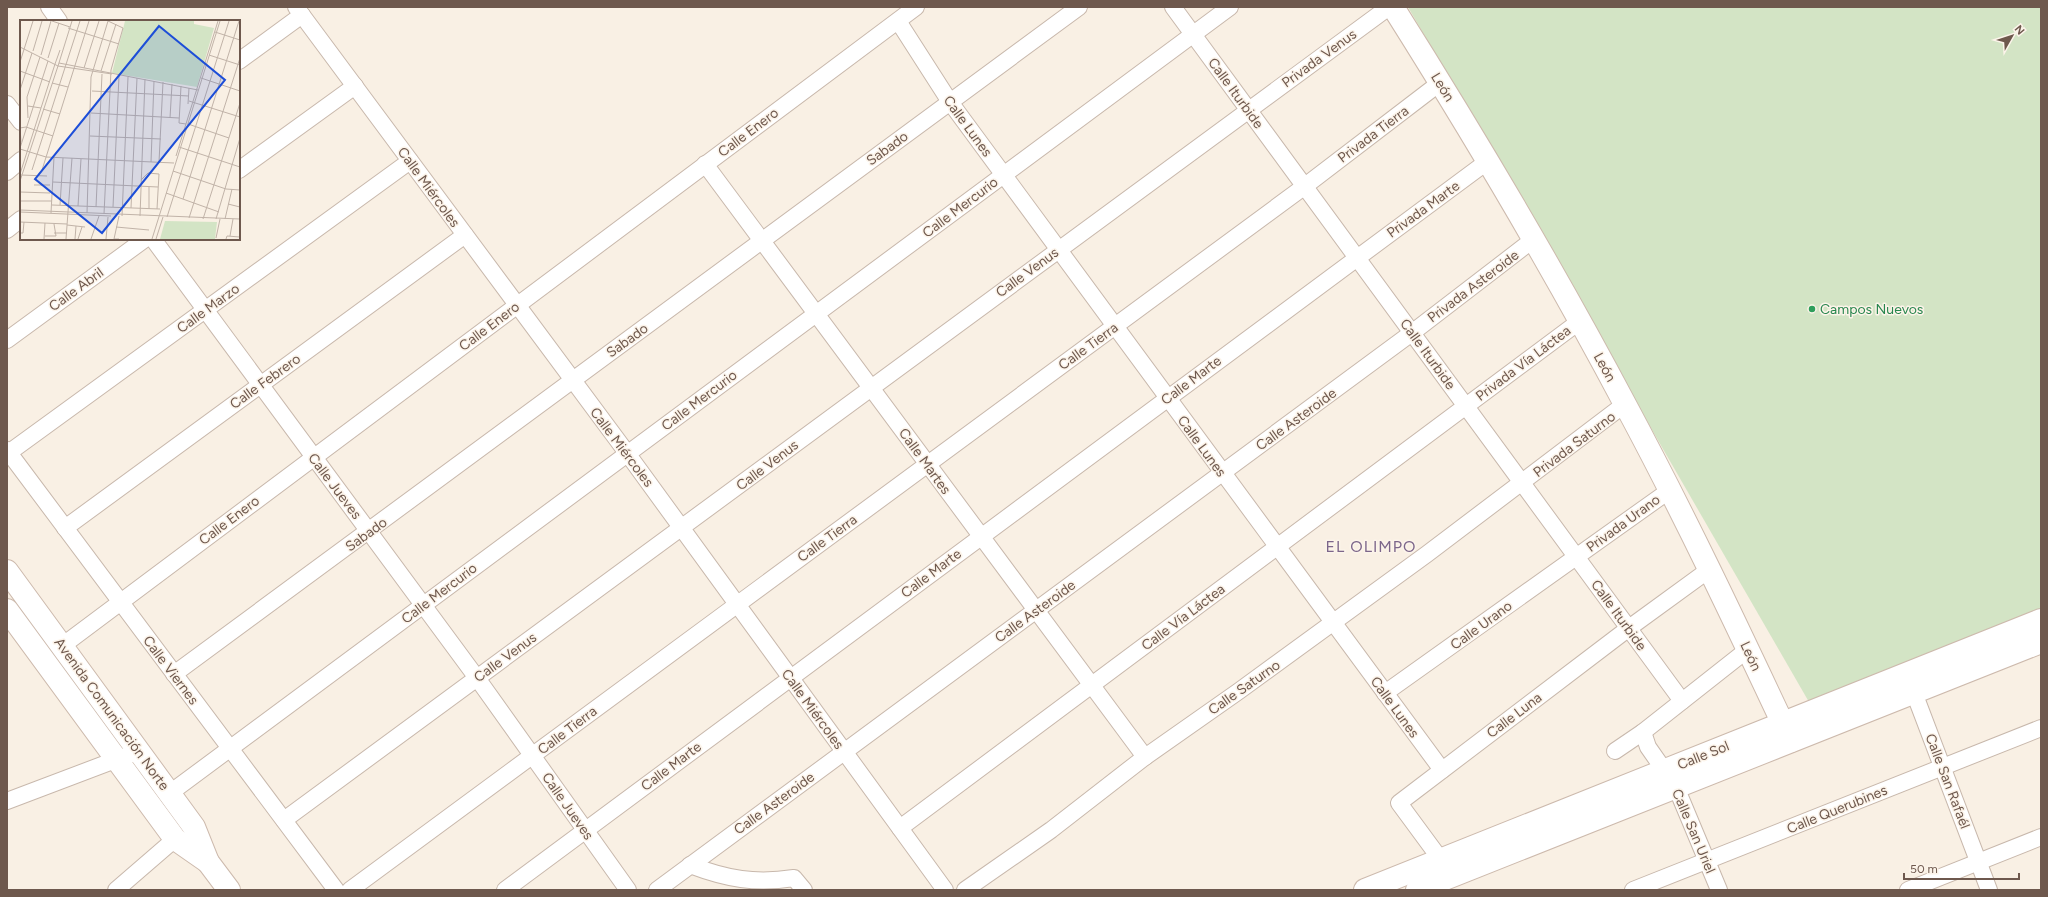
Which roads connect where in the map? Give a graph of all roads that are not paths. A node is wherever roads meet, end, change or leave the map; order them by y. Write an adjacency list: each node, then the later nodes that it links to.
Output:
1 (49, 7): 9 (street)
2 (916, 7): 10 (street, Calle Enero)
3 (1079, 7): 15 (street, Sabado)
4 (1173, 7): 11 (street, Calle Iturbide)
5 (1230, 7): 11 (street, Calle Mercurio)
6 (1389, 7): 17 (street, Privada Venus)
7 (1393, 7): 13 (street, León)
8 (299, 11): 12 (street); 14 (street, Calle Miércoles)
9 (58, 20)
10 (898, 20): 15 (street, Calle Lunes); 22 (street, Calle Enero)
11 (1193, 34): 17 (street, Calle Iturbide); 25 (street, Calle Mercurio)
12 (240, 60)
13 (1441, 82): 19 (street, León); 26 (street, Privada Tierra)
14 (354, 86): 21 (street, Calle Miércoles); 23 (street)
15 (950, 102): 25 (street, Calle Lunes); 33 (street, Sabado)
16 (7, 104): 18 (street)
17 (1248, 109): 26 (street, Calle Iturbide); 34 (street, Calle Venus)
18 (20, 121)
19 (1488, 160): 30 (street, León); 35 (street, Privada Marte)
20 (20, 161): 24 (street)
21 (410, 161): 29 (street, Calle Miércoles); 37 (street, Calle Marzo)
22 (705, 164): 33 (street, Calle Martes); 36 (street, Calle Enero)
23 (240, 169)
24 (7, 172)
25 (1003, 174): 34 (street, Calle Lunes); 38 (street, Calle Mercurio)
26 (1305, 186): 35 (street, Calle Iturbide); 40 (street, Calle Tierra)
27 (20, 220): 28 (street)
28 (7, 230)
29 (465, 235): 36 (street, Calle Miércoles); 44 (street, Calle Febrero)
30 (1534, 239): 39 (street, León); 41 (street, Privada Asteroide)
31 (144, 240): 42 (street, Calle Abril)
32 (154, 240): 37 (street, Calle Jueves)
33 (762, 241): 38 (street, Calle Martes); 43 (street, Sabado)
34 (1058, 249): 40 (street, Calle Lunes); 45 (street, Calle Venus)
35 (1358, 257): 41 (street, Calle Iturbide); 46 (street, Calle Marte)
36 (516, 305): 43 (street, Calle Miércoles); 51 (street, Calle Enero)
37 (205, 310): 44 (street, Calle Jueves); 49 (street, Calle Marzo)
38 (816, 314): 45 (street, Calle Martes); 50 (street, Calle Mercurio)
39 (1580, 321): 47 (street, León); 48 (street, Privada Vía Láctea)
40 (1115, 326): 46 (street, Calle Lunes); 52 (street, Calle Tierra)
41 (1413, 332): 48 (street, Calle Iturbide); 53 (street, Calle Asteroide)
42 (7, 340)
43 (572, 380): 50 (street, Calle Miércoles); 58 (street, Sabado)
44 (260, 385): 51 (street, Calle Jueves); 56 (street, Calle Febrero)
45 (871, 388): 52 (street, Calle Martes); 57 (street, Calle Venus)
46 (1167, 398): 53 (street, Calle Lunes); 59 (street, Calle Marte)
47 (1625, 404): 54 (street, Privada Saturno); 55 (street, León)
48 (1466, 405): 54 (street, Calle Iturbide); 60 (street, Calle Vía Láctea)
49 (8, 452): 56 (street, Calle Viernes)
50 (627, 453): 57 (street, Calle Miércoles); 66 (street, Calle Mercurio)
51 (313, 458): 58 (street, Calle Jueves); 64 (street, Calle Enero)
52 (927, 465): 59 (street, Calle Martes); 65 (street, Calle Tierra)
53 (1222, 473): 60 (street, Calle Lunes); 68 (street, Calle Asteroide)
54 (1522, 483): 61 (street, Calle Iturbide); 70 (street, Calle Saturno)
55 (1670, 490): 61 (street, Privada Urano); 62 (street, León)
56 (65, 528): 64 (street, Calle Viernes)
57 (682, 529): 65 (street, Calle Miércoles); 76 (street, Calle Venus)
58 (369, 532): 66 (street, Calle Jueves); 75 (street, Sabado)
59 (981, 536): 68 (street, Calle Martes); 77 (street, Calle Marte)
60 (1277, 547): 70 (street, Calle Lunes); 79 (street, Calle Vía Láctea)
61 (1576, 556): 71 (street, Calle Iturbide); 80 (street, Calle Urano)
62 (1710, 569): 71 (street, Calle Luna); 74 (street, León)
63 (7, 570): 73 (street, Avenida Comunicación Norte)
64 (120, 602): 73 (street, Calle Enero); 75 (street, Calle Viernes)
65 (737, 604): 77 (street, Calle Miércoles); 89 (street, Calle Tierra)
66 (423, 605): 76 (street, Calle Jueves); 85 (street, Calle Mercurio)
67 (7, 610): 91 (street, Avenida Comunicación Norte)
68 (1036, 610): 79 (street, Calle Martes); 88 (street, Calle Asteroide)
69 (2041, 620): 78 (street, Calle Sol)
70 (1333, 623): 80 (street, Calle Lunes); 90 (street, Calle Saturno)
71 (1629, 628): 81 (street, Calle Iturbide); 93 (street, Calle Luna)
72 (2041, 642): 78 (street, Calle Sol)
73 (62, 646): 86 (street, Avenida Comunicación Norte)
74 (1747, 650): 81 (street); 84 (street, León)
75 (174, 674): 85 (street, Calle Viernes)
76 (477, 678): 89 (street, Calle Jueves); 97 (street, Calle Venus)
77 (790, 678): 88 (street, Calle Miércoles); 99 (street, Calle Marte)
78 (1910, 683): 84 (street, Calle Sol); 92 (street, Calle San Rafaél)
79 (1091, 685): 90 (street, Calle Martes); 98 (street, Calle Vía Láctea)
80 (1385, 693): 93 (street, Calle Lunes)
81 (1682, 701): 83 (street)
82 (2041, 728): 92 (street, Calle Querubines)
83 (1643, 732): 87 (street); 94 (street, Calle San Uriel)
84 (1787, 732): 94 (street, Calle Sol)
85 (230, 748): 95 (street, Calle Mercurio); 97 (street, Calle Viernes)
86 (139, 751): 91 (street); 95 (street, Avenida Comunicación Norte)
87 (1614, 751)
88 (844, 752): 98 (street, Calle Miércoles); 105 (street, Calle Asteroide)
89 (532, 756): 99 (street, Calle Jueves); 110 (street, Calle Tierra)
90 (1145, 757): 116 (street, Calle Saturno)
91 (117, 760): 96 (street); 101 (street, Avenida Comunicación Norte)
92 (1943, 767): 102 (street, Calle Querubines); 104 (street, Calle San Rafaél)
93 (1442, 770): 106 (street, Calle Luna)
94 (1670, 778): 102 (street, Calle San Uriel); 106 (street, Calle Sol)
95 (170, 793): 103 (street, Avenida Comunicación Norte)
96 (7, 801)
97 (284, 820): 109 (street, Calle Viernes)
98 (900, 828): 115 (street, Calle Miércoles)
99 (585, 830): 111 (street, Calle Marte); 112 (street, Calle Jueves)
100 (2041, 837): 104 (street)
101 (175, 839): 103 (street, Avenida Comunicación Norte); 107 (street)
102 (1707, 860): 119 (street, Calle Querubines); 120 (street, Calle San Uriel)
103 (208, 862): 108 (street, Avenida Comunicación Norte)
104 (1978, 862): 121 (street); 122 (street, Calle San Rafaél)
105 (690, 865): 113 (street, Calle Asteroide); 114 (street)
106 (1447, 876): 117 (street, Calle Sol); 118 (street, Calle Sol)
107 (116, 890)
108 (229, 890)
109 (336, 890)
110 (350, 890)
111 (505, 890)
112 (628, 890)
113 (657, 890)
114 (804, 890)
115 (945, 890)
116 (965, 890)
117 (1365, 890)
118 (1417, 890)
119 (1633, 890)
120 (1719, 890)
121 (1908, 890)
122 (1989, 890)

